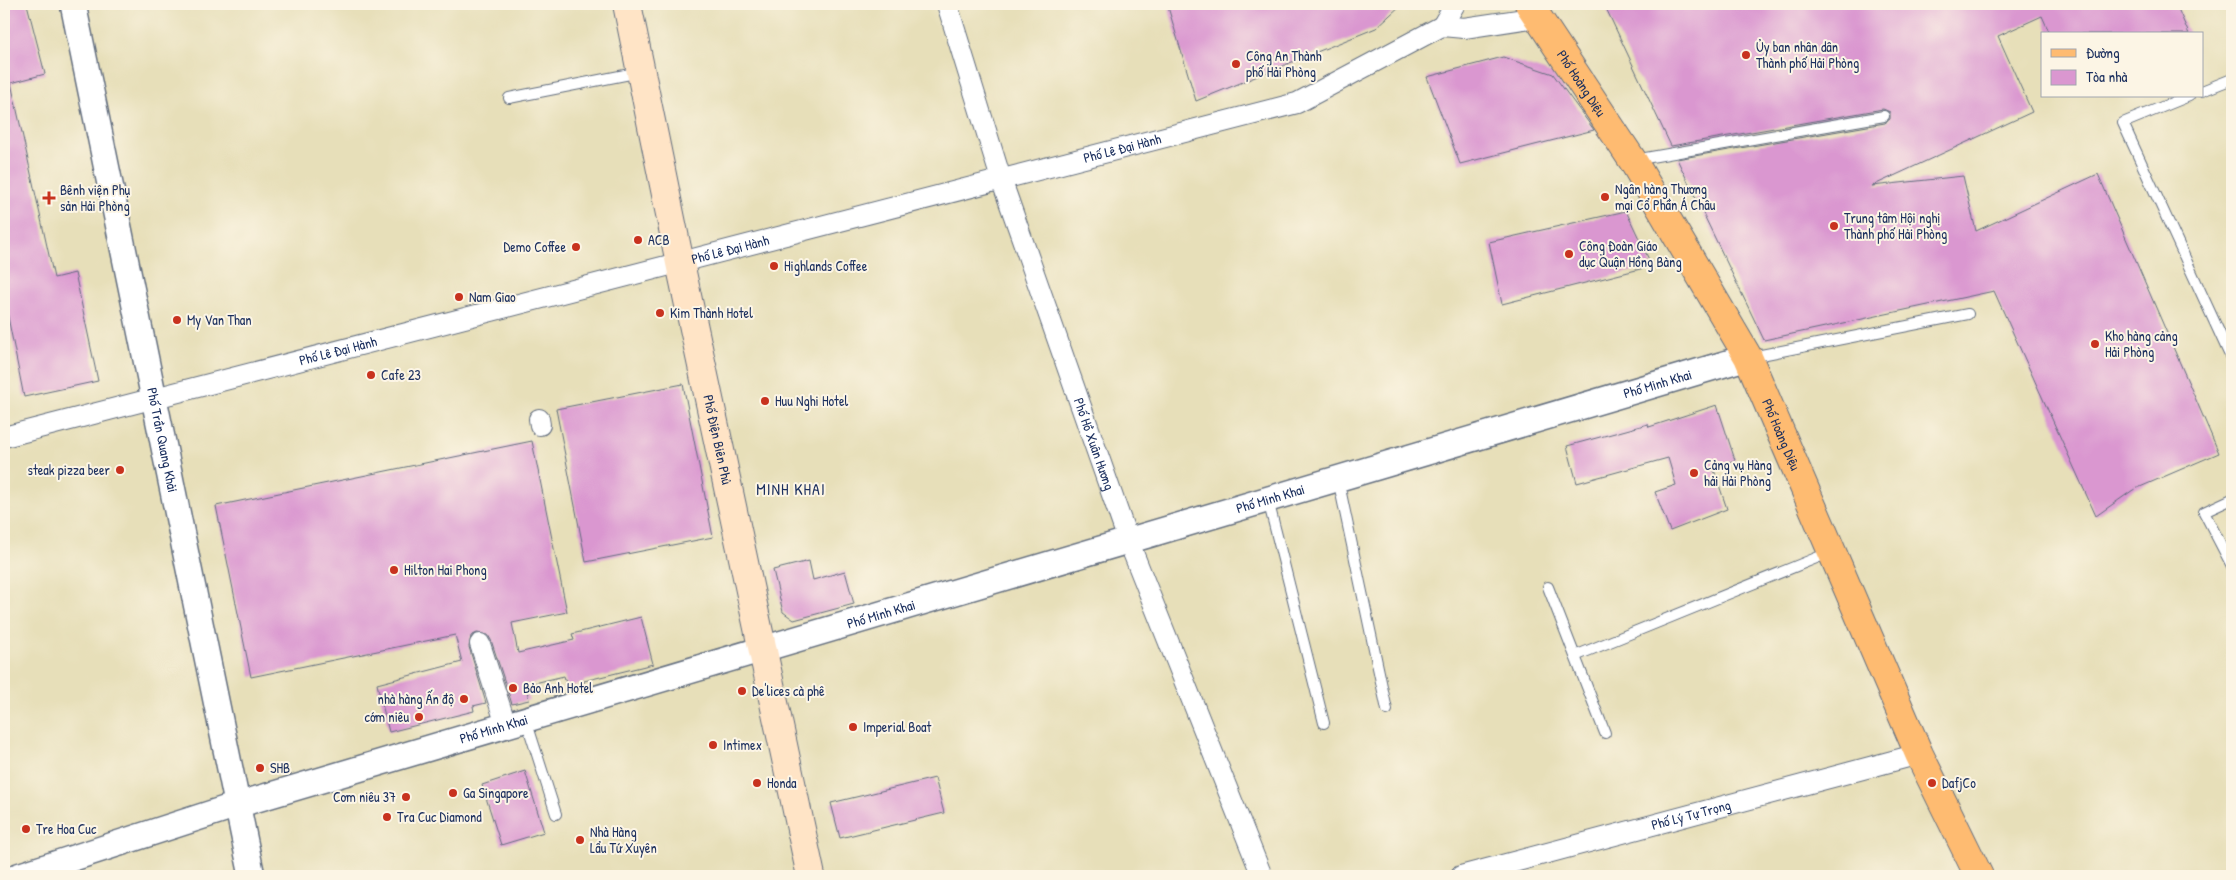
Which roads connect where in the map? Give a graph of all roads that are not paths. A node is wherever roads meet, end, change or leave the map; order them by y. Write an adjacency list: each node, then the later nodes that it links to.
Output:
1 (73, 4): 19 (street, Phố Trần Quang Khải)
2 (627, 4): 7 (main road, Phố Điện Biên Phủ)
3 (947, 4): 14 (street, Phố Hồ Xuân Hương)
4 (1455, 4): 6 (street)
5 (1533, 10): 6 (street); 13 (main road, Phố Hoàng Diệu)
6 (1442, 26): 14 (street, Phố Lê Đại Hành)
7 (641, 72): 10 (lane); 15 (main road, Phố Điện Biên Phủ)
8 (2232, 79): 9 (lane)
9 (2204, 90)
10 (509, 98)
11 (2184, 98): 18 (lane)
12 (1884, 116): 13 (lane)
13 (1633, 161): 17 (main road, Phố Hoàng Diệu)
14 (1001, 179): 15 (street, Phố Lê Đại Hành); 24 (street, Phố Hồ Xuân Hương)
15 (680, 263): 19 (street, Phố Lê Đại Hành); 29 (main road, Phố Điện Biên Phủ)
16 (1968, 314): 17 (lane)
17 (1748, 357): 21 (street, Phố Minh Khai); 25 (main road, Phố Hoàng Diệu)
18 (2232, 360)
19 (154, 399): 20 (street, Phố Lê Đại Hành); 36 (street, Phố Trần Quang Khải)
20 (4, 437)
21 (1338, 478): 22 (street, Phố Minh Khai); 31 (lane)
22 (1268, 499): 24 (street, Phố Minh Khai); 33 (lane)
23 (2232, 499): 26 (lane)
24 (1128, 540): 29 (street, Phố Minh Khai); 41 (street, Phố Hồ Xuân Hương)
25 (1832, 551): 30 (lane); 35 (main road, Phố Hoàng Diệu)
26 (2232, 566)
27 (1548, 587): 30 (lane)
28 (480, 644): 32 (street)
29 (763, 649): 32 (street, Phố Minh Khai); 40 (main road, Phố Điện Biên Phủ)
30 (1575, 656): 34 (lane)
31 (1387, 710)
32 (516, 722): 36 (street, Phố Minh Khai); 37 (lane)
33 (1324, 723)
34 (1605, 734)
35 (1919, 754): 42 (street, Phố Lý Tự Trọng); 43 (main road, Phố Hoàng Diệu)
36 (237, 805): 38 (street, Phố Minh Khai); 39 (street, Phố Trần Quang Khải)
37 (556, 814)
38 (18, 876)
39 (252, 876)
40 (811, 876)
41 (1262, 876)
42 (1462, 876)
43 (1980, 876)

